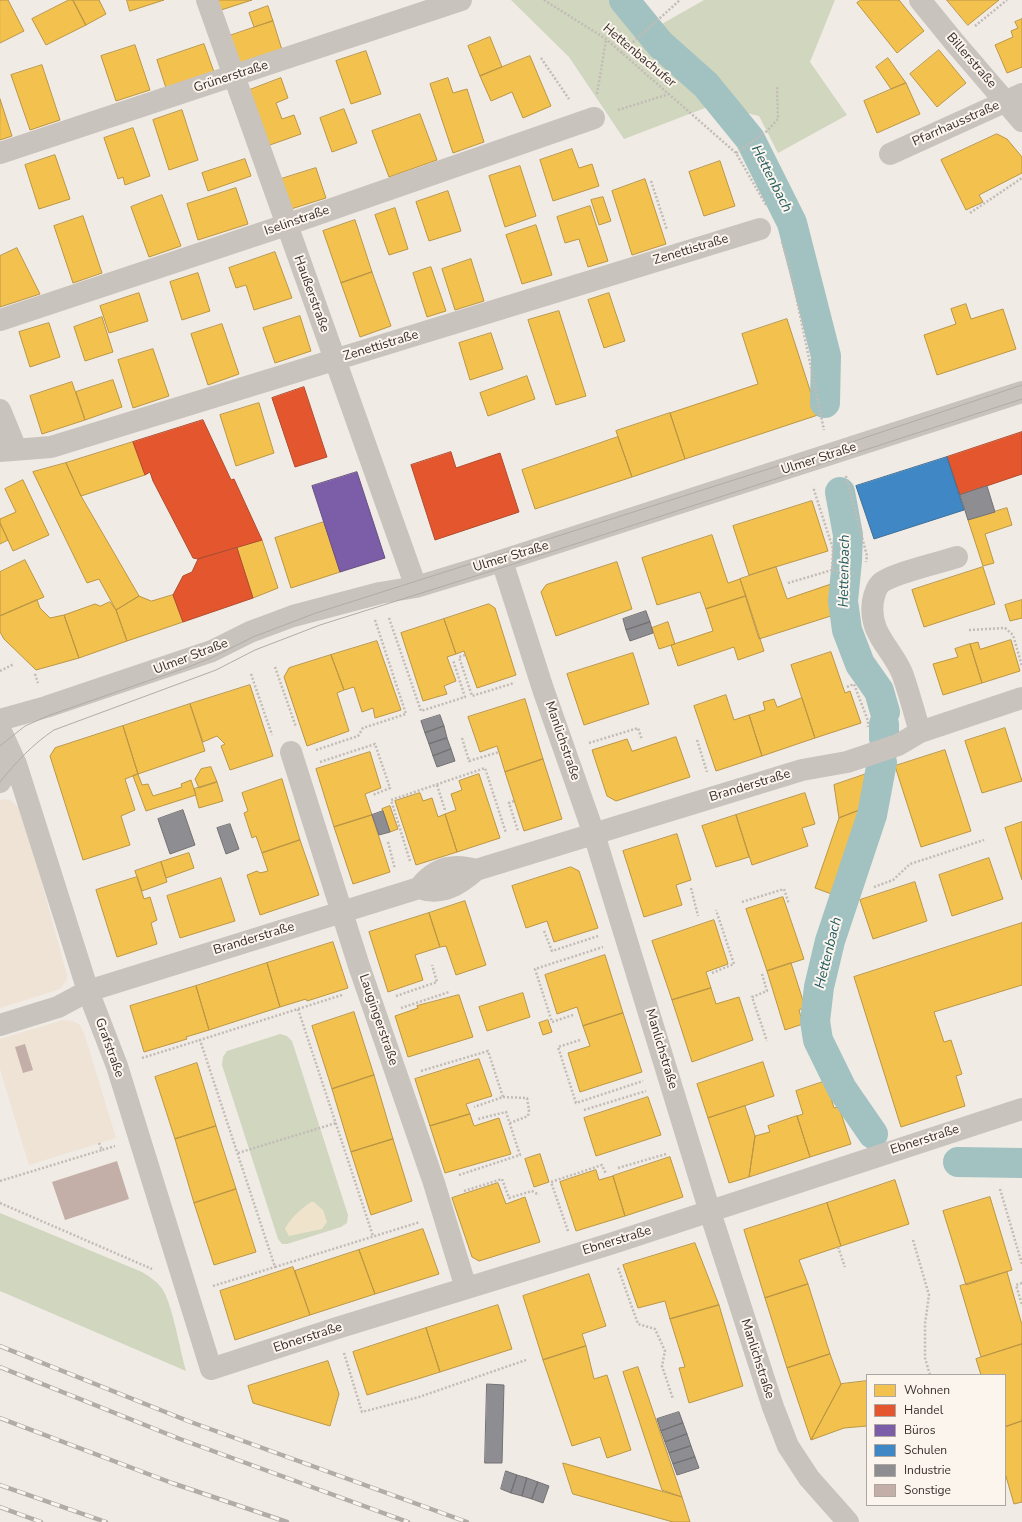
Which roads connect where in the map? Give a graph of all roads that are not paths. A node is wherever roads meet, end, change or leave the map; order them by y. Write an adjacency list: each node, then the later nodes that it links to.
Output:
1 (206, 0): 4 (street, Haußerstraße)
2 (461, 0): 4 (street, Grünerstraße)
3 (920, 0): 5 (street, Billerstraße)
4 (234, 77): 8 (street, Grünerstraße); 10 (street, Haußerstraße)
5 (1014, 98): 7 (street, Billerstraße); 9 (street, Pfarrhausstraße)
6 (589, 119): 10 (street, Iselinstraße)
7 (1022, 120)
8 (0, 153)
9 (890, 154)
10 (286, 225): 12 (street, Iselinstraße); 13 (street, Haußerstraße)
11 (760, 229): 13 (street, Zenettistraße)
12 (0, 320)
13 (335, 360): 16 (street, Zenettistraße); 19 (street, Haußerstraße)
14 (1022, 392): 18 (street, Ulmer Straße)
15 (0, 410): 16 (street)
16 (8, 450)
17 (957, 557): 23 (street)
18 (502, 561): 19 (street, Ulmer Straße); 27 (street, Manlichstraße)
19 (416, 587): 21 (street, Ulmer Straße)
20 (1022, 698): 23 (street, Branderstraße)
21 (0, 720)
22 (0, 729): 29 (street, Grafstraße)
23 (920, 732): 27 (street, Branderstraße)
24 (0, 750): 26 (street)
25 (300, 758): 28 (street, Laugingerstraße)
26 (0, 782)
27 (594, 834): 28 (street, Branderstraße); 32 (street, Manlichstraße)
28 (343, 912): 29 (street, Branderstraße); 33 (street, Laugingerstraße)
29 (88, 991): 30 (street, Branderstraße); 34 (street, Grafstraße)
30 (0, 1025)
31 (1022, 1109): 32 (street, Ebnerstraße)
32 (710, 1212): 33 (street, Ebnerstraße); 35 (street, Manlichstraße)
33 (466, 1288): 34 (street, Ebnerstraße)
34 (211, 1369)
35 (848, 1522)

